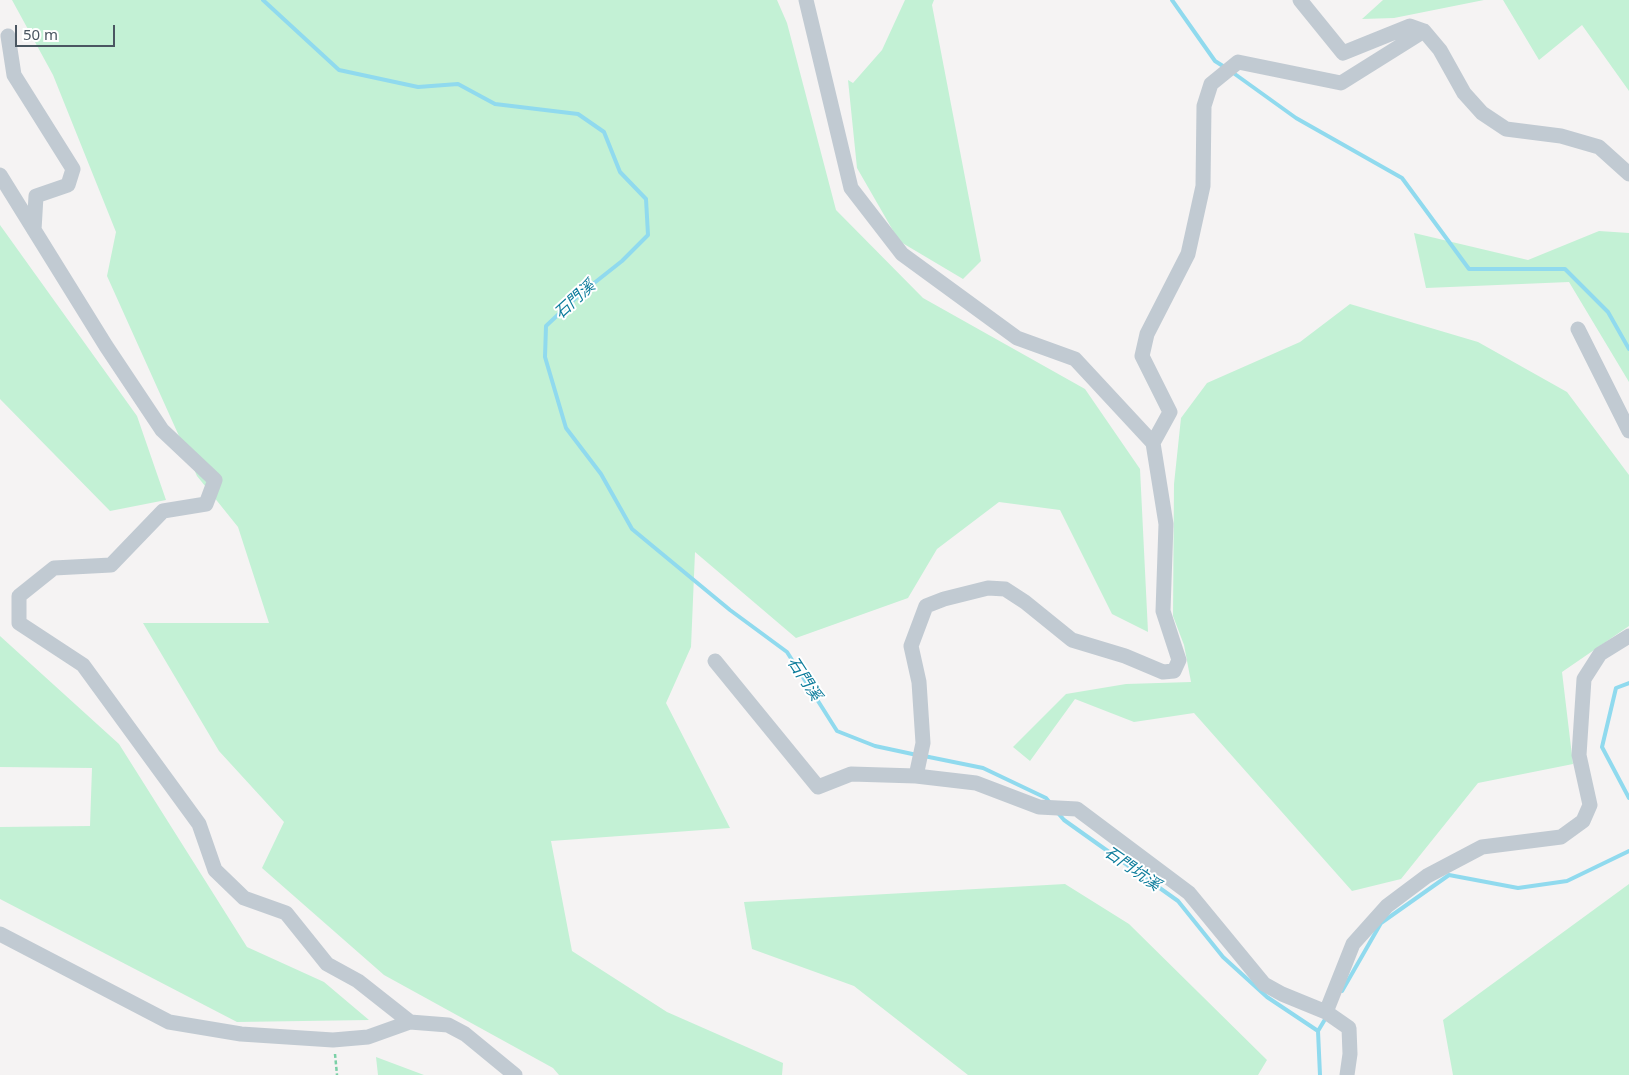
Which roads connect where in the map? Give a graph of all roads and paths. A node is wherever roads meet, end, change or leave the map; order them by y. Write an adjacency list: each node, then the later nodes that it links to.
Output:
1 (806, 0): 10 (street)
2 (1300, 0): 3 (street)
3 (1424, 31): 5 (street); 10 (street)
4 (8, 36): 7 (street)
5 (1629, 174)
6 (0, 175): 7 (street)
7 (34, 230): 16 (street)
8 (1578, 329): 9 (street)
9 (1629, 431)
10 (1153, 443): 13 (street)
11 (1629, 636): 15 (street)
12 (715, 661): 13 (street)
13 (918, 770): 15 (street)
14 (0, 934): 17 (street)
15 (1330, 1014): 20 (street)
16 (410, 1022): 17 (street); 19 (street)
17 (333, 1040): 18 (path)
18 (337, 1075)
19 (515, 1075)
20 (1347, 1075)

